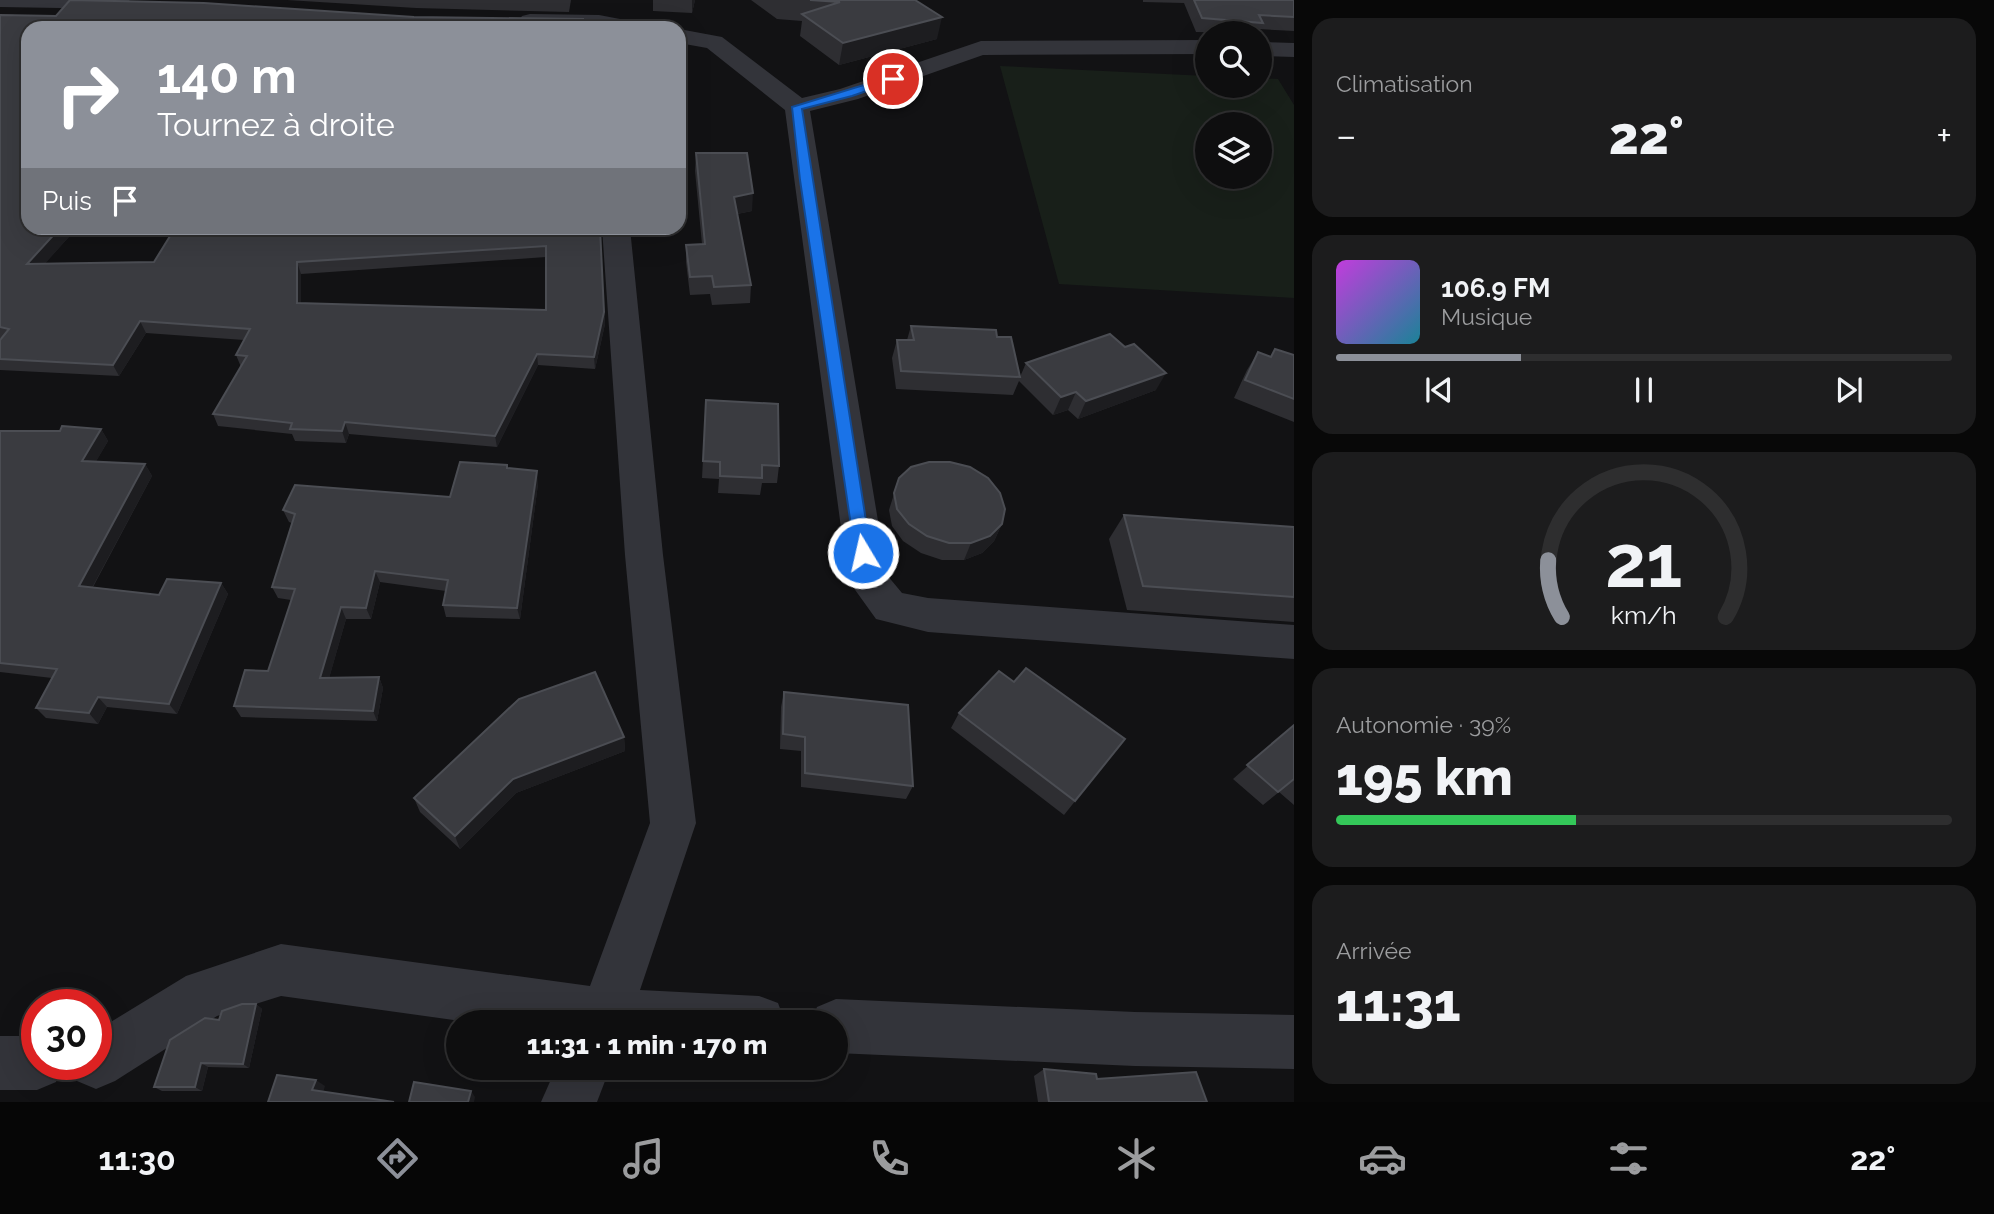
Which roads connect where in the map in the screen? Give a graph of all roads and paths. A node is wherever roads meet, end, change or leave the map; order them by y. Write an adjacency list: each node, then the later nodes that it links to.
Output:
1 (0, 1): 2 (street)
2 (139, 3)
3 (598, 17): 4 (street)
4 (507, 20)
5 (686, 37): 9 (street)
6 (1195, 47): 9 (street)
7 (1272, 49): 8 (street)
8 (1294, 50)
9 (797, 107): 11 (street)
10 (617, 235): 13 (street)
11 (1294, 642)
12 (550, 1010): 16 (street)
13 (607, 1010)
14 (848, 1027): 15 (street)
15 (1294, 1042)
16 (112, 1052)
17 (0, 1062): 18 (street)
18 (21, 1063)
19 (578, 1080): 20 (street)
20 (569, 1102)

